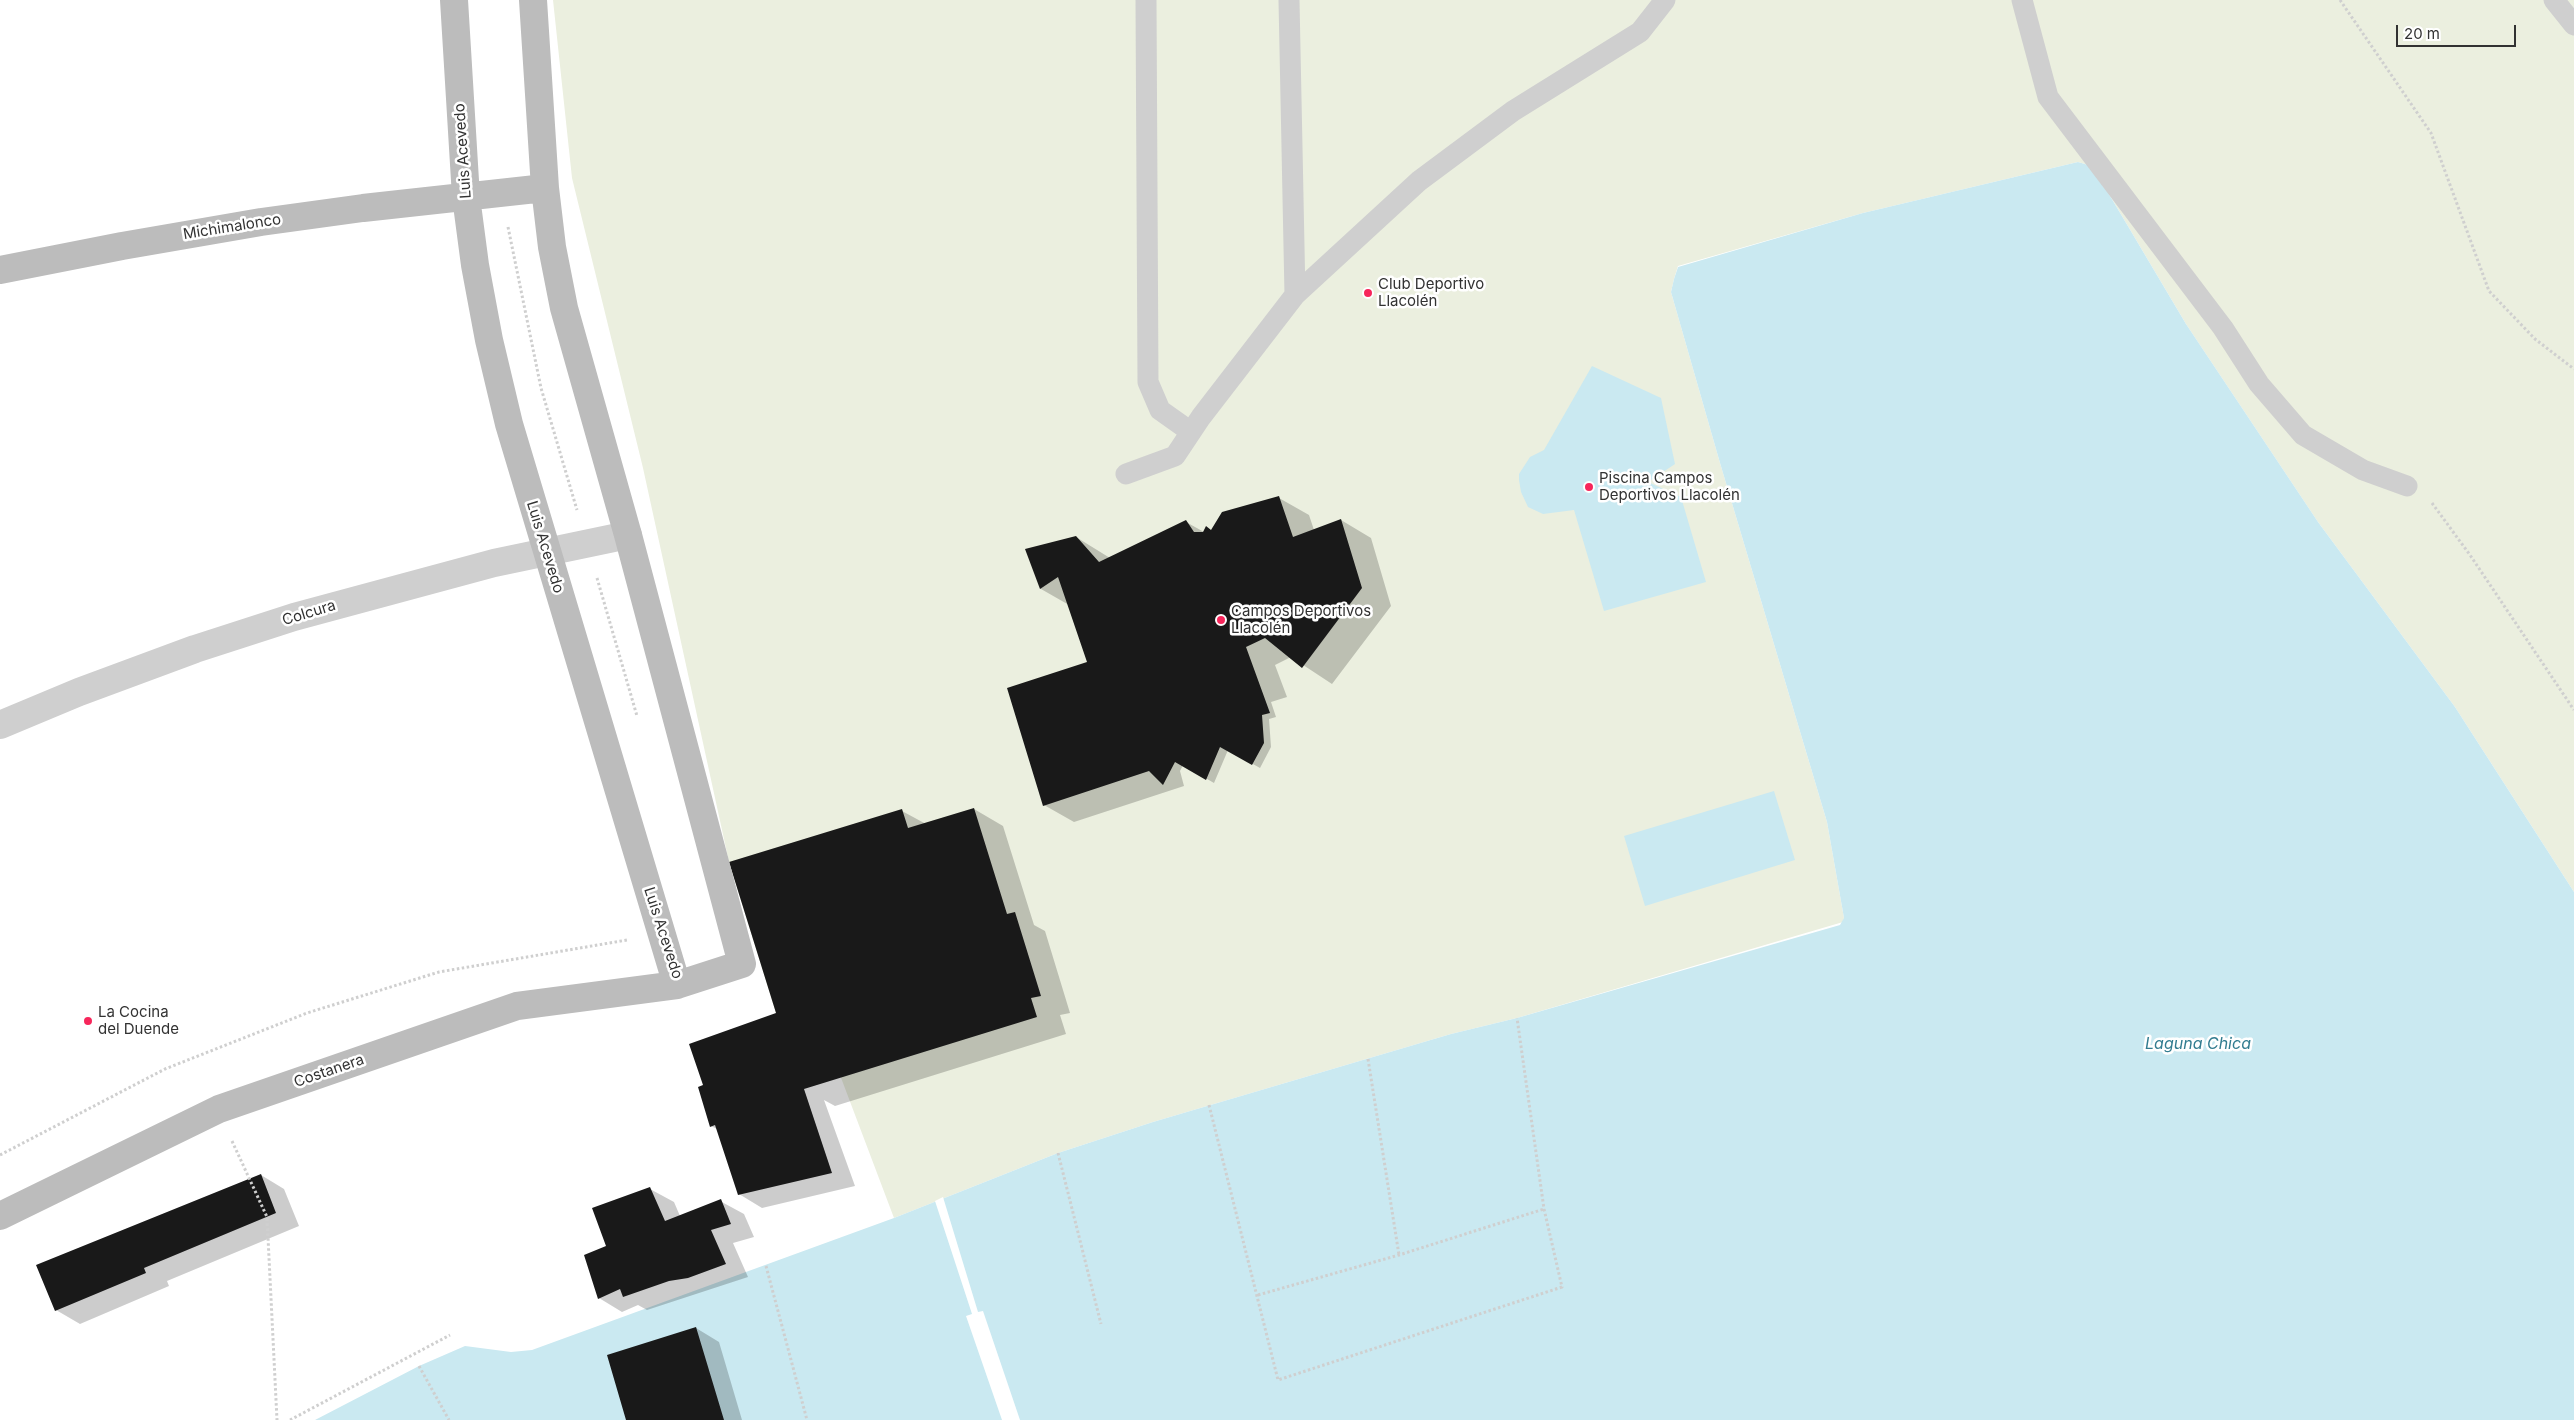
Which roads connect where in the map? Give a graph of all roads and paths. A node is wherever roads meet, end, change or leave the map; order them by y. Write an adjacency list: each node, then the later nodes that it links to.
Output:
1 (454, 0): 12 (street, Luis Acevedo)
2 (533, 0): 10 (street, Luis Acevedo)
3 (1146, 0): 16 (lane)
4 (1289, 0): 14 (lane)
5 (1664, 0): 14 (lane)
6 (2022, 0): 18 (lane)
7 (2340, 0): 15 (path)
8 (2554, 0): 9 (lane)
9 (2574, 25)
10 (545, 188): 11 (street, Michimalonco); 19 (street, Luis Acevedo)
11 (501, 193): 12 (street, Michimalonco); 20 (path)
12 (466, 197): 13 (street, Michimalonco); 21 (street, Luis Acevedo)
13 (0, 270)
14 (1295, 294): 16 (lane)
15 (2574, 369)
16 (1191, 432): 17 (lane)
17 (1126, 474)
18 (2407, 486): 22 (path)
19 (628, 535): 20 (street, Colcura); 26 (street, Luis Acevedo)
20 (586, 543): 21 (street, Colcura); 23 (path)
21 (547, 552): 24 (street, Colcura); 25 (street, Luis Acevedo)
22 (2574, 710)
23 (639, 721)
24 (0, 725)
25 (662, 934): 26 (street, Luis Acevedo); 32 (path)
26 (677, 985): 30 (street, Costanera)
27 (1517, 1018): 33 (path)
28 (1368, 1059): 35 (path)
29 (1209, 1105): 37 (path)
30 (219, 1109): 34 (street, Costanera); 41 (path)
31 (1058, 1153): 38 (path)
32 (0, 1155)
33 (1544, 1209): 35 (path); 37 (path)
34 (0, 1216)
35 (1398, 1255): 37 (path)
36 (766, 1266): 44 (path)
37 (1258, 1295)
38 (1101, 1324)
39 (450, 1335): 42 (path)
40 (419, 1366): 43 (path)
41 (277, 1420)
42 (290, 1420)
43 (450, 1420)
44 (807, 1420)

